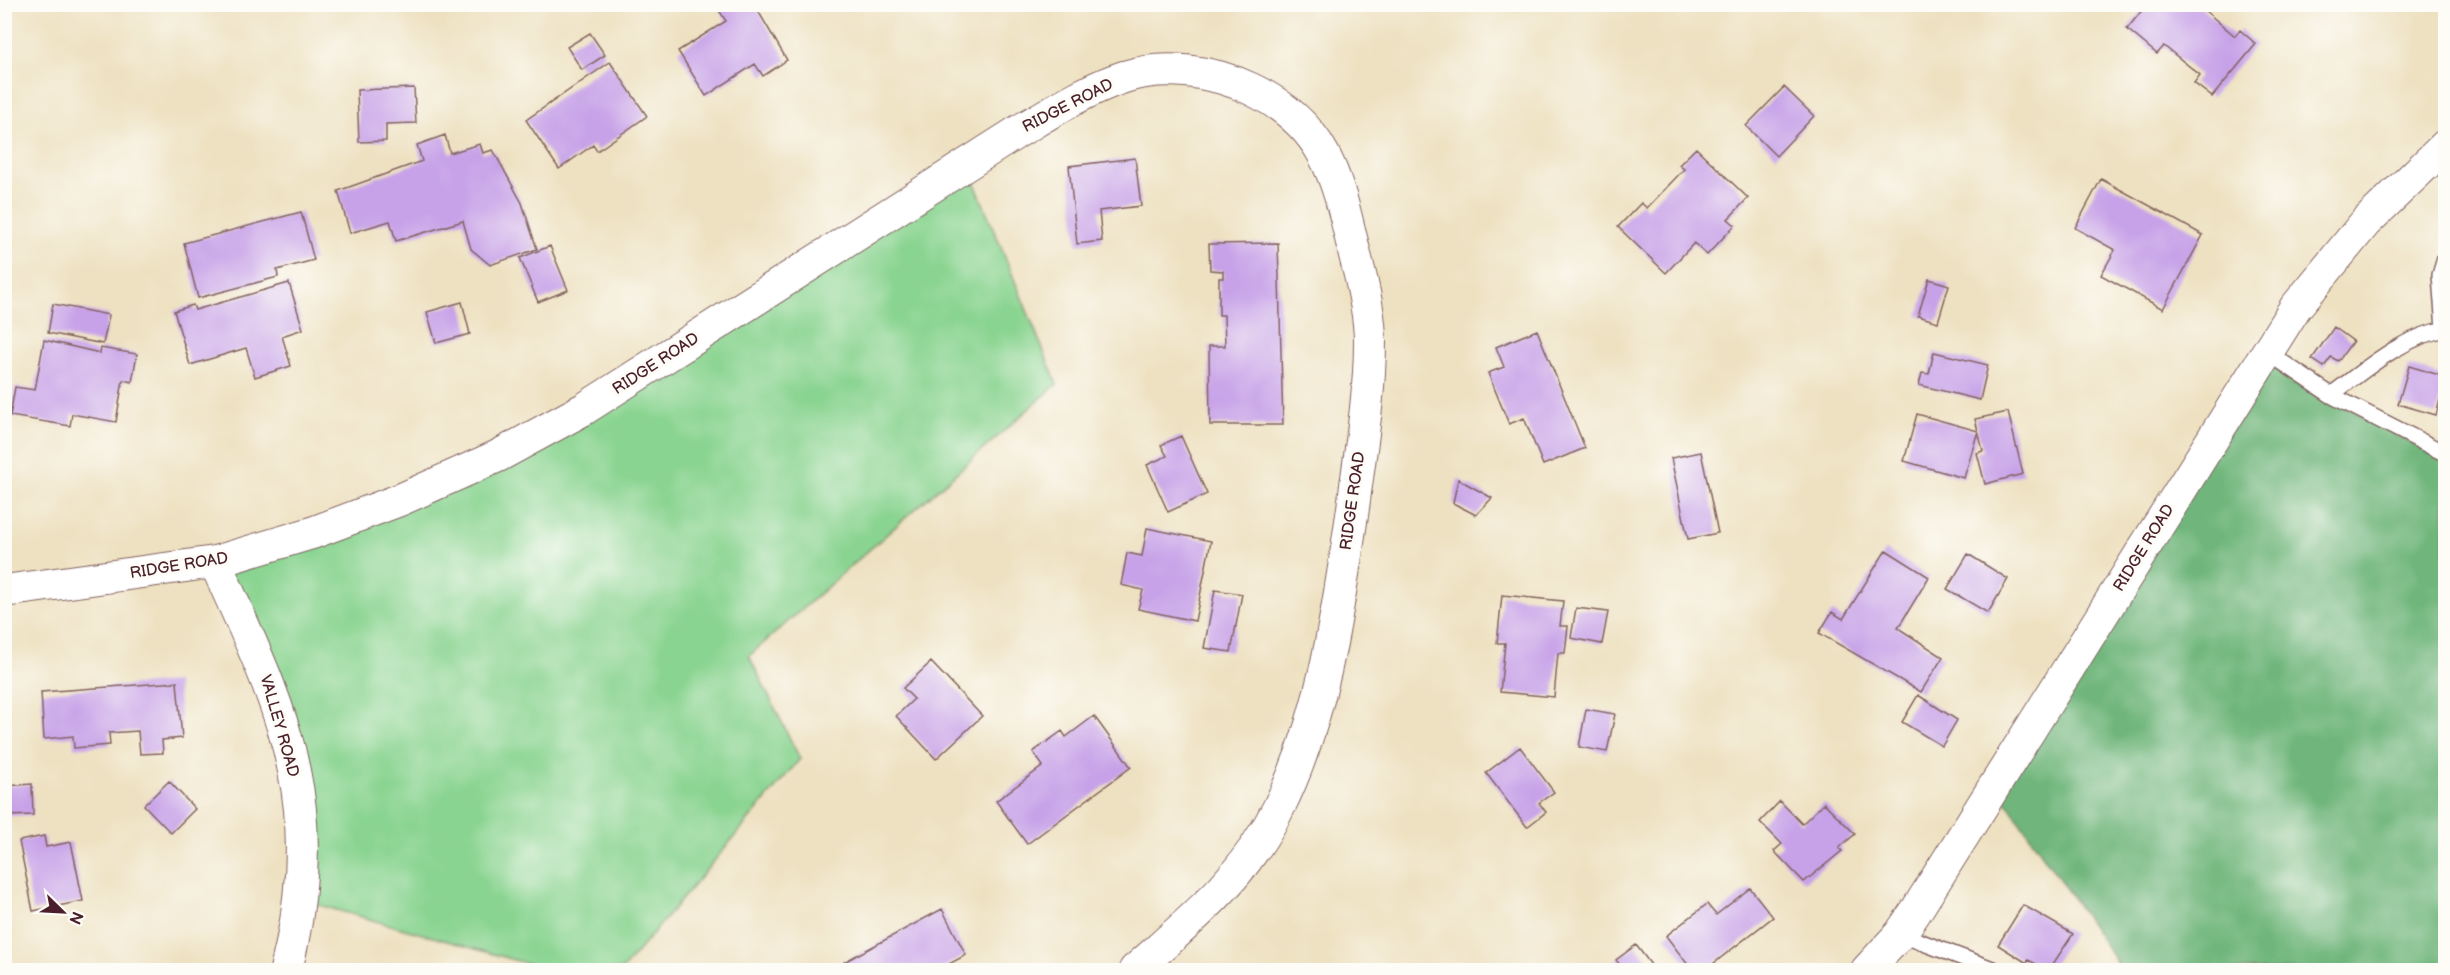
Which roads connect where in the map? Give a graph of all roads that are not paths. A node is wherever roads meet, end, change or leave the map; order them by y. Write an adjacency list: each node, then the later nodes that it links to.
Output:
1 (2445, 145): 4 (street, RIDGE ROAD)
2 (2445, 255): 3 (lane)
3 (2445, 329): 5 (lane)
4 (2267, 352): 5 (lane); 9 (street, RIDGE ROAD)
5 (2331, 395): 6 (lane)
6 (2445, 454)
7 (215, 562): 8 (street, RIDGE ROAD); 10 (street, VALLEY ROAD); 11 (street, RIDGE ROAD)
8 (4, 591)
9 (1900, 934): 12 (street, RIDGE ROAD); 13 (lane)
10 (286, 970)
11 (1135, 970)
12 (1867, 970)
13 (1995, 970)

